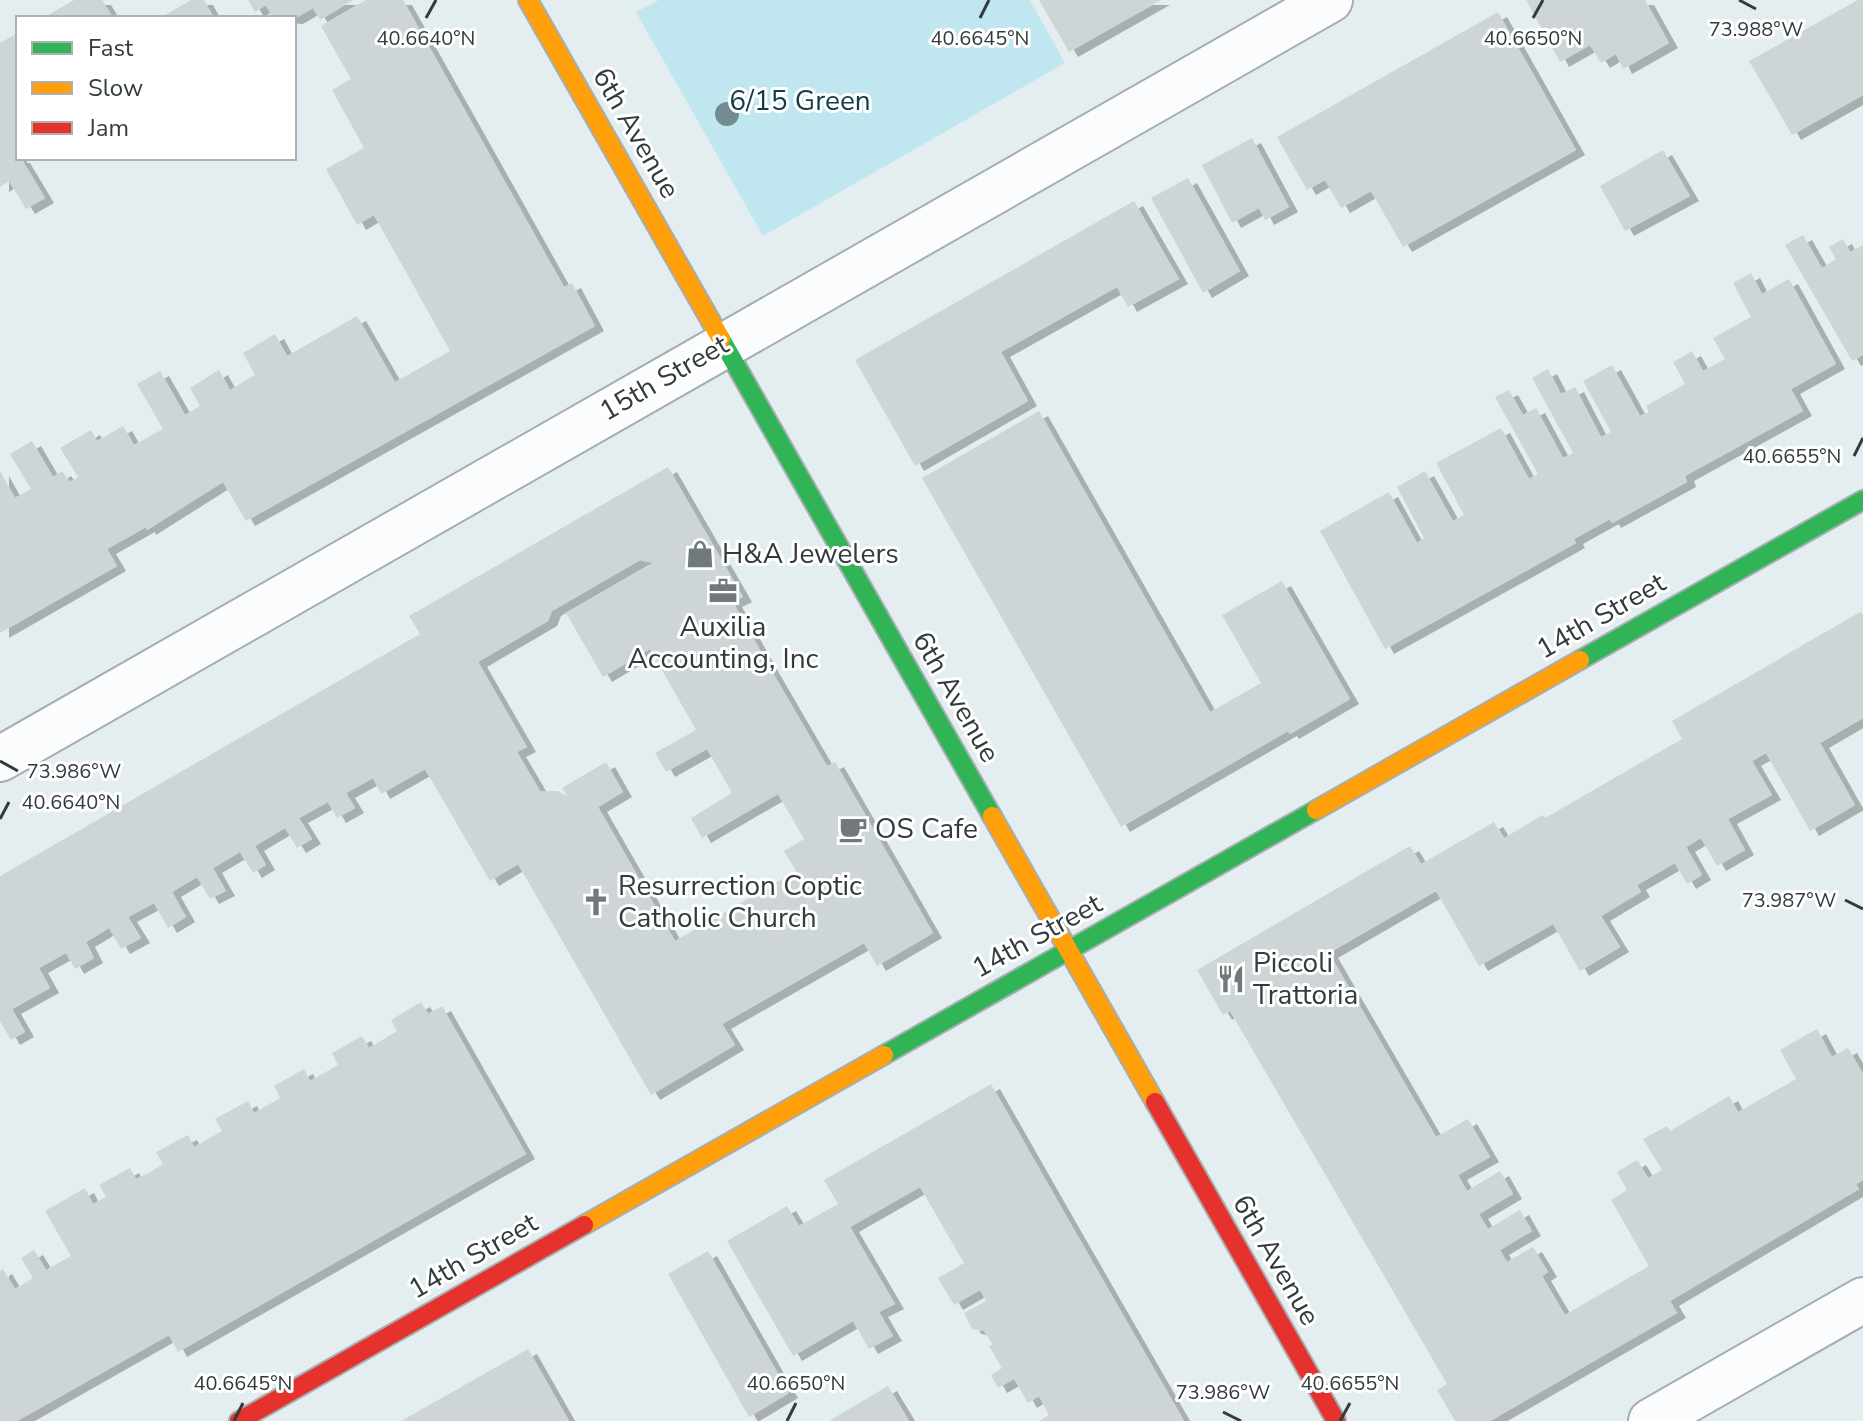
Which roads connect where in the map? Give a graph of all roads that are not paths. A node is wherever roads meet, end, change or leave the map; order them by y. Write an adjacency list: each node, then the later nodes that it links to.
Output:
1 (528, 0): 3 (street, 6th Avenue)
2 (1330, 0): 3 (street, 15th Street)
3 (723, 344): 5 (street, 15th Street); 6 (street, 6th Avenue)
4 (1863, 500): 6 (street, 14th Street)
5 (0, 759)
6 (1068, 950): 8 (street, 14th Street); 9 (street, 6th Avenue)
7 (1863, 1300): 10 (street)
8 (239, 1421)
9 (1336, 1421)
10 (1651, 1421)

